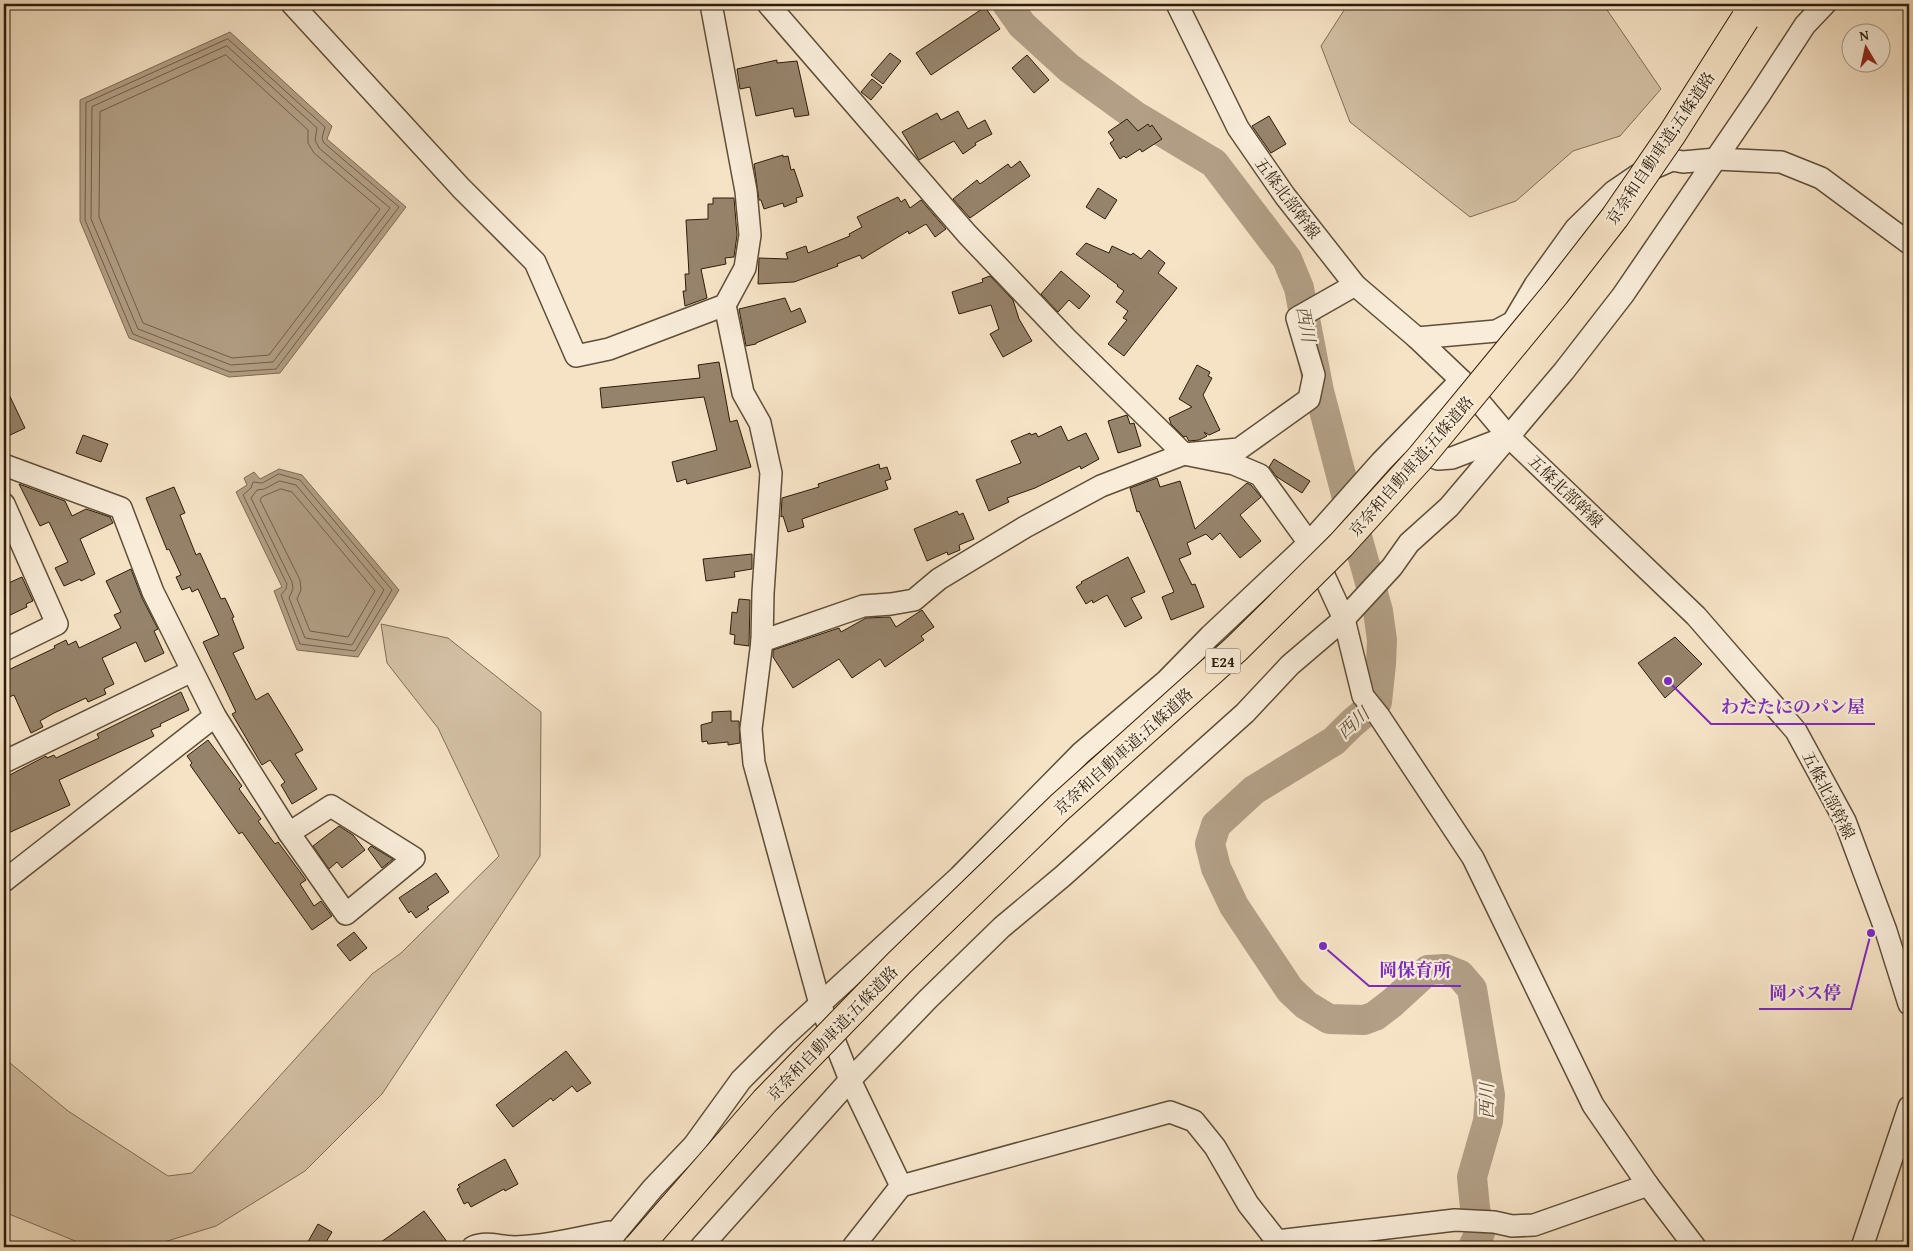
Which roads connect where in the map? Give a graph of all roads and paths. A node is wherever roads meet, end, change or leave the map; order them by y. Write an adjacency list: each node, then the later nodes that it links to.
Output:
1 (292, 4): 10 (street)
2 (711, 4): 10 (street)
3 (768, 4): 15 (street)
4 (1177, 4): 9 (street, 五條北部幹線)
5 (1825, 4): 7 (street)
6 (1745, 19): 33 (highway, 京奈和自動車道;五條道路 / E24, bridge)
7 (1716, 159): 8 (street); 11 (street); 13 (street)
8 (1909, 243)
9 (1355, 285): 11 (street, 五條北部幹線); 15 (street)
10 (725, 305): 20 (street)
11 (1417, 338): 12 (street, 五條北部幹線)
12 (1461, 380): 13 (street, 五條北部幹線); 14 (street)
13 (1508, 436): 14 (street); 19 (street); 28 (street, 五條北部幹線)
14 (1401, 441): 18 (street)
15 (1184, 454): 18 (street); 20 (street)
16 (4, 465): 22 (street)
17 (5, 510): 21 (street)
18 (1310, 543): 19 (street); 27 (street)
19 (1344, 619): 29 (street); 31 (street)
20 (762, 641): 27 (street)
21 (4, 650)
22 (192, 670): 23 (street); 24 (street)
23 (215, 716): 25 (street); 26 (street)
24 (4, 762)
25 (289, 833): 25 (street)
26 (4, 882)
27 (820, 1004): 29 (street); 33 (street)
28 (1909, 1004)
29 (850, 1080): 32 (street); 35 (street)
30 (1909, 1107): 38 (street)
31 (1648, 1185): 32 (street); 37 (street)
32 (901, 1186): 36 (street)
33 (619, 1243): 34 (street)
34 (473, 1247)
35 (701, 1247)
36 (853, 1247)
37 (1695, 1247)
38 (1862, 1247)

